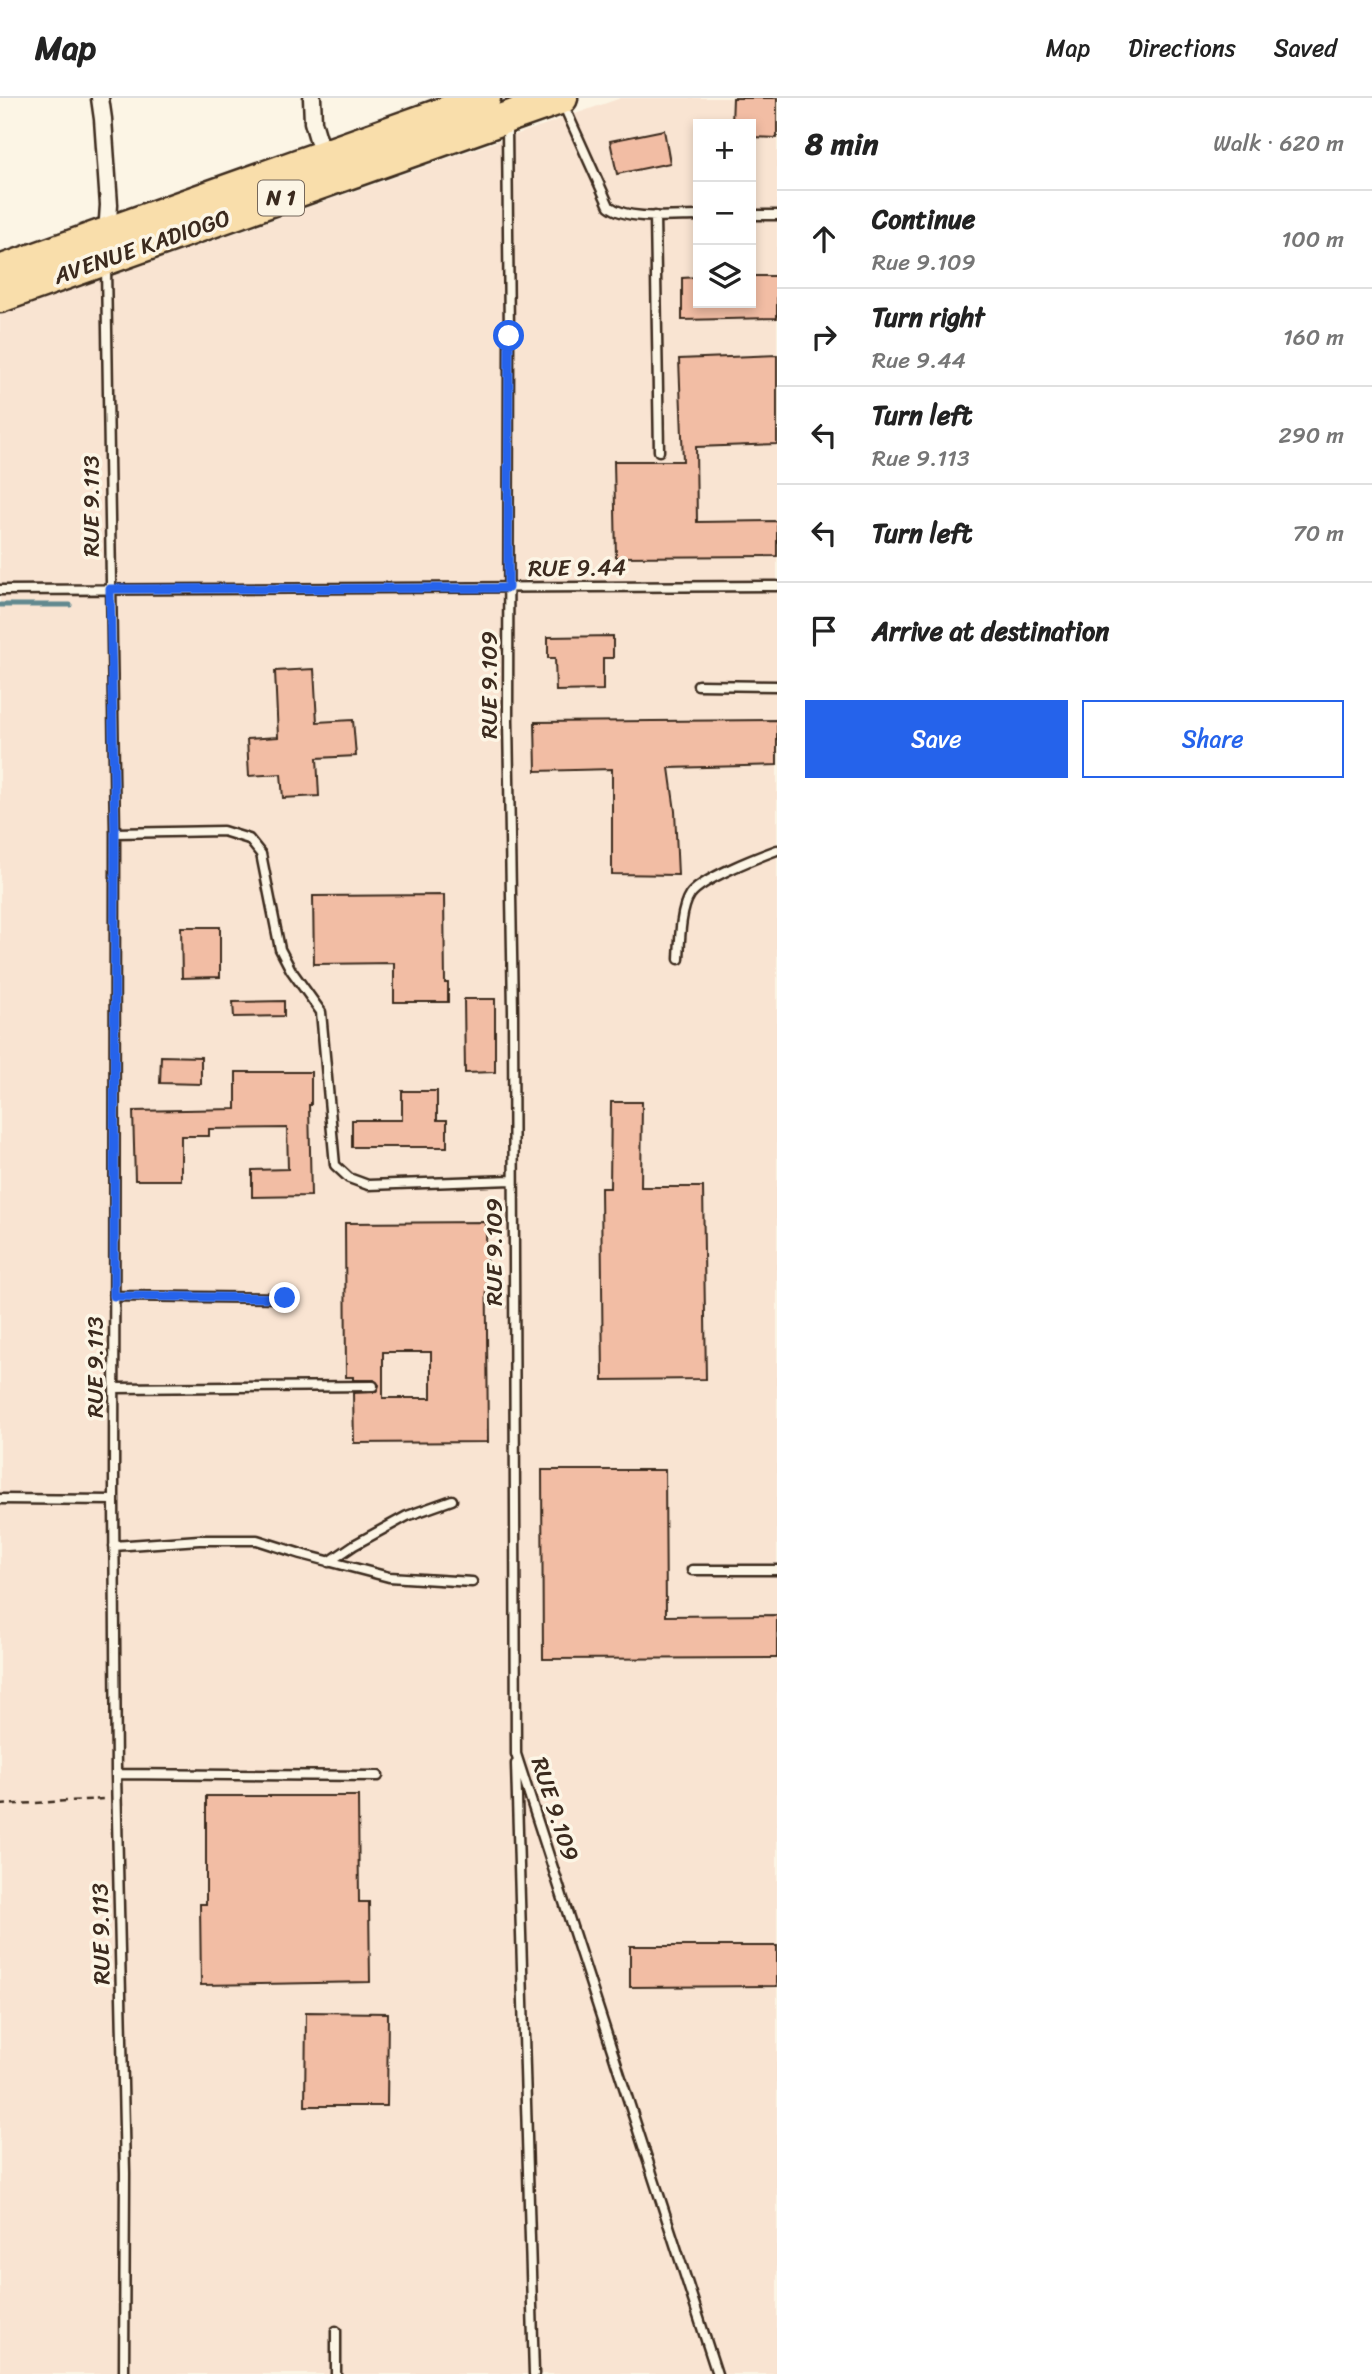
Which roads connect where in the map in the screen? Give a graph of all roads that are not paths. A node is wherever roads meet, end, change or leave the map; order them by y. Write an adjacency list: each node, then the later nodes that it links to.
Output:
1 (100, 98): 10 (street)
2 (312, 98): 5 (street)
3 (561, 98): 4 (highway, AVENUE KADIOGO / N 1); 8 (lane)
4 (498, 107): 5 (highway, AVENUE KADIOGO / N 1); 10 (highway, AVENUE KADIOGO / N 1); 15 (lane, RUE 9.109)
5 (323, 156): 10 (highway, AVENUE KADIOGO / N 1)
6 (756, 215): 7 (lane)
7 (777, 215)
8 (655, 216): 9 (lane); 13 (lane)
9 (693, 216)
10 (106, 246): 11 (highway, AVENUE KADIOGO / N 1); 12 (highway, AVENUE KADIOGO / N 1); 16 (lane, RUE 9.113)
11 (0, 271)
12 (0, 297)
13 (659, 451)
14 (777, 586): 15 (lane, RUE 9.44)
15 (508, 588): 16 (lane, RUE 9.44); 23 (lane, RUE 9.109)
16 (110, 589): 17 (lane, RUE 9.44); 20 (lane, RUE 9.113)
17 (0, 590)
18 (698, 685): 19 (lane)
19 (777, 685)
20 (115, 833): 23 (lane); 24 (lane, RUE 9.113)
21 (777, 850): 22 (lane)
22 (679, 959)
23 (512, 1180): 36 (lane, RUE 9.109)
24 (114, 1296): 25 (lane); 27 (lane, RUE 9.113)
25 (285, 1298)
26 (373, 1386): 27 (lane)
27 (114, 1388): 29 (lane, RUE 9.113)
28 (0, 1499): 29 (lane)
29 (114, 1500): 31 (lane, RUE 9.113)
30 (452, 1500): 32 (lane)
31 (114, 1546): 32 (lane); 37 (lane, RUE 9.113)
32 (329, 1562): 35 (lane)
33 (692, 1570): 34 (lane)
34 (777, 1570)
35 (472, 1582)
36 (516, 1754): 42 (lane); 43 (lane, RUE 9.109)
37 (116, 1774): 38 (lane); 40 (lane, RUE 9.113)
38 (378, 1776)
39 (336, 2331): 41 (lane)
40 (124, 2374)
41 (336, 2374)
42 (534, 2374)
43 (717, 2374)

